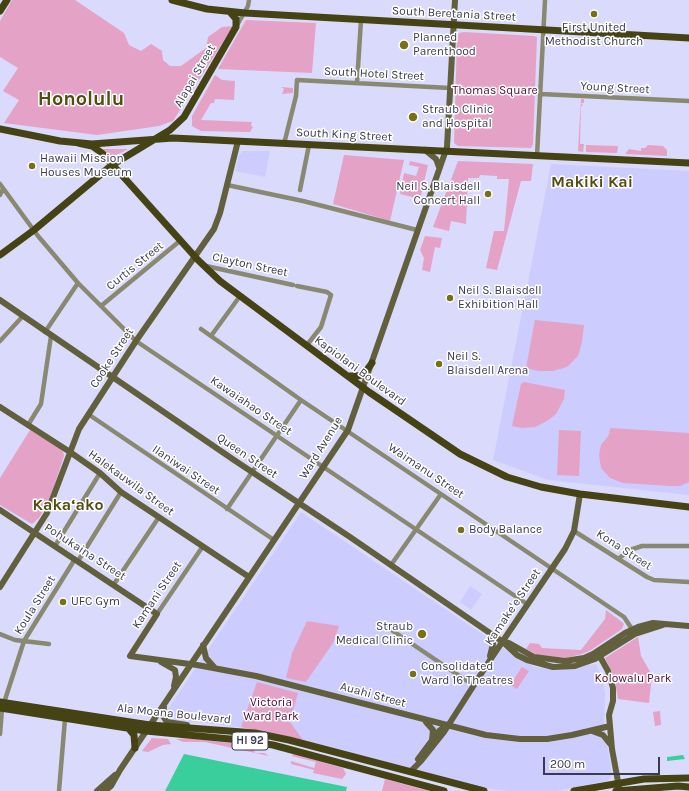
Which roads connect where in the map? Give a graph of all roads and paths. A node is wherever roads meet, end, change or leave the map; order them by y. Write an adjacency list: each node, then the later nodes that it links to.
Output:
1 (6, 0): 6 (main road)
2 (173, 0): 7 (main road, South Beretania Street)
3 (249, 0): 8 (street)
4 (455, 0): 10 (street, Ward Avenue)
5 (545, 0): 12 (street)
6 (0, 11)
7 (230, 12): 8 (main road, South Beretania Street); 11 (main road)
8 (245, 13): 9 (main road, South Beretania Street); 11 (street)
9 (361, 20): 10 (main road, South Beretania Street); 14 (street)
10 (453, 25): 12 (main road, South Beretania Street); 15 (street, Ward Avenue)
11 (236, 27): 19 (main road, Alapai Street)
12 (543, 30): 13 (main road, South Beretania Street); 16 (street)
13 (689, 38)
14 (357, 83): 15 (street, South Hotel Street); 22 (street, South Hotel Street)
15 (450, 88): 25 (street, Ward Avenue)
16 (540, 94): 17 (street, Young Street); 26 (street)
17 (689, 101)
18 (0, 129): 21 (main road, South King Street)
19 (154, 139): 20 (main road, South King Street); 21 (main road, South King Street); 28 (main road, Alapai Street)
20 (238, 141): 22 (main road, South King Street); 31 (street, Cooke Street)
21 (78, 143): 28 (main road, Kapiolani Boulevard)
22 (284, 144): 23 (main road, South King Street)
23 (309, 145): 24 (main road, South King Street); 33 (street)
24 (425, 150): 25 (main road, South King Street); 29 (street)
25 (445, 151): 26 (main road, South King Street); 29 (street, Ward Avenue)
26 (537, 156): 27 (main road, South King Street)
27 (689, 163)
28 (112, 165): 35 (main road, Alapai Street); 37 (main road, Kapiolani Boulevard)
29 (439, 168): 36 (street, Ward Avenue)
30 (0, 184): 32 (street, Kawaiahao Street)
31 (227, 184): 36 (street); 39 (street, Cooke Street)
32 (3, 189): 34 (street); 35 (street, Kawaiahao Street)
33 (300, 190)
34 (0, 195)
35 (34, 230): 38 (main road, Alapai Street); 41 (street, Kawaiahao Street)
36 (417, 230): 53 (street, Ward Avenue)
37 (182, 240): 39 (main road, Kapiolani Boulevard); 44 (street, Curtis Street)
38 (0, 255)
39 (194, 256): 40 (main road, Kapiolani Boulevard); 51 (street, Cooke Street)
40 (204, 266): 42 (main road, Kapiolani Boulevard); 52 (street, Clayton Street)
41 (78, 283): 44 (street, Kawaiahao Street); 47 (street)
42 (240, 296): 49 (street); 52 (main road, Kapiolani Boulevard)
43 (0, 300): 45 (street, Queen Street)
44 (101, 306): 51 (street, Kawaiahao Street)
45 (22, 316): 47 (street, Queen Street); 50 (street)
46 (201, 329): 49 (street, Waimanu Street)
47 (45, 332): 48 (street, Queen Street)
48 (51, 336): 55 (street, Queen Street); 60 (street)
49 (211, 336): 57 (street, Waimanu Street)
50 (0, 341)
51 (136, 342): 55 (street, Cooke Street); 62 (street, Kawaiahao Street)
52 (307, 345): 54 (main road, Kapiolani Boulevard)
53 (372, 363): 54 (main road); 56 (street, Ward Avenue)
54 (348, 376): 56 (main road, Kapiolani Boulevard)
55 (113, 377): 59 (street, Cooke Street); 65 (street, Queen Street)
56 (363, 387): 61 (street, Ward Avenue); 69 (main road, Kapiolani Boulevard)
57 (302, 400): 61 (street, Waimanu Street); 62 (street)
58 (0, 407): 60 (street, Halekauwila Street)
59 (88, 414): 63 (street, Cooke Street); 72 (street, Ilaniwai Street)
60 (28, 425): 63 (street, Halekauwila Street)
61 (348, 430): 64 (street, Ward Avenue); 68 (street, Waimanu Street)
62 (278, 436): 64 (street, Kawaiahao Street); 65 (street)
63 (70, 452): 66 (street, Halekauwila Street); 77 (street, Cooke Street)
64 (324, 466): 70 (street, Ward Avenue); 75 (street, Kawaiahao Street)
65 (253, 472): 70 (street, Queen Street); 72 (street)
66 (100, 473): 67 (street, Halekauwila Street); 79 (street)
67 (121, 492): 74 (street, Halekauwila Street); 83 (street, Koula Street)
68 (441, 494): 75 (street); 85 (street, Waimanu Street)
69 (580, 494): 71 (main road, Kapiolani Boulevard); 76 (street, Kamakeʻe Street)
70 (299, 503): 78 (street, Ward Avenue); 84 (street, Queen Street)
71 (689, 507)
72 (227, 509): 78 (street, Ilaniwai Street)
73 (0, 510): 77 (street, Pohukaina Street)
74 (159, 517): 80 (street, Halekauwila Street); 88 (street)
75 (416, 529): 84 (street); 90 (street, Kawaiahao Street)
76 (574, 531): 82 (street, Kona Street); 85 (street, Kamakeʻe Street)
77 (35, 532): 79 (street, Pohukaina Street); 89 (street, Cooke Street)
78 (274, 540): 86 (street, Ward Avenue)
79 (55, 546): 83 (street, Pohukaina Street)
80 (203, 546): 86 (street, Halekauwila Street); 91 (street, Kamani Street)
81 (689, 546): 82 (street)
82 (618, 559): 87 (street, Kona Street)
83 (77, 560): 88 (street, Pohukaina Street); 97 (street, Koula Street)
84 (392, 566): 95 (street, Queen Street)
85 (553, 568): 90 (street, Kamakeʻe Street); 94 (street, Waimanu Street)
86 (249, 577): 100 (street, Ward Avenue)
87 (689, 582)
88 (114, 584): 91 (street, Pohukaina Street)
89 (0, 587)
90 (527, 604): 98 (street, Kamakeʻe Street)
91 (158, 614): 102 (street, Kamani Street)
92 (689, 626): 94 (street, Queen Street)
93 (387, 627): 107 (street)
94 (634, 631): 101 (street, Queen Street)
95 (489, 633): 98 (street, Queen Street); 104 (street)
96 (0, 634): 97 (street)
97 (24, 641): 99 (street); 109 (street, Koula Street)
98 (502, 642): 101 (street, Queen Street); 104 (street, Kamakeʻe Street)
99 (49, 644)
100 (203, 645): 105 (street, Ward Avenue); 106 (street)
101 (598, 654): 114 (street)
102 (130, 656): 103 (street, Auahi Street)
103 (154, 659): 105 (street, Auahi Street); 108 (street)
104 (490, 660): 107 (street, Kamakeʻe Street)
105 (191, 664): 106 (street, Auahi Street); 108 (street, Ward Avenue)
106 (215, 668): 111 (street, Auahi Street)
107 (473, 685): 113 (street, Kamakeʻe Street)
108 (170, 696): 112 (street, Ward Avenue); 116 (street)
109 (2, 705): 110 (main road, Ala Moana Boulevard / HI 92); 112 (main road, Ala Moana Boulevard / HI 92); 119 (street, Koula Street)
110 (65, 719): 115 (main road, Ala Moana Boulevard / HI 92); 131 (street)
111 (423, 720): 113 (street, Auahi Street); 120 (street)
112 (150, 725): 116 (main road, Ala Moana Boulevard / HI 92); 117 (street, Ward Avenue)
113 (447, 726): 118 (street, Auahi Street); 120 (street, Kamakeʻe Street); 123 (street, Kamakeʻe Street)
114 (610, 726): 118 (street, Auahi Street); 122 (street)
115 (129, 729): 117 (main road, Ala Moana Boulevard / HI 92); 121 (main road)
116 (216, 730): 125 (main road, Ala Moana Boulevard / HI 92)
117 (146, 731): 121 (street, Ward Avenue); 128 (main road, Ala Moana Boulevard / HI 92)
118 (590, 731): 122 (street)
119 (0, 734)
120 (432, 740): 125 (street, Kamakeʻe Street)
121 (135, 748): 124 (street, Ward Avenue)
122 (612, 749): 129 (street)
123 (422, 761): 125 (street, Kamakeʻe Street); 126 (street)
124 (120, 770): 132 (street, Ward Avenue); 133 (street, Ward Avenue)
125 (410, 772): 126 (main road, Ala Moana Boulevard / HI 92); 128 (street)
126 (429, 778): 135 (main road, Ala Moana Boulevard / HI 92)
127 (689, 778): 129 (main road)
128 (405, 781): 134 (main road, Ala Moana Boulevard / HI 92)
129 (618, 782): 136 (main road); 137 (street)
130 (689, 787): 137 (main road)
131 (59, 791)
132 (97, 791)
133 (105, 791)
134 (444, 791)
135 (484, 791)
136 (574, 791)
137 (618, 791)

